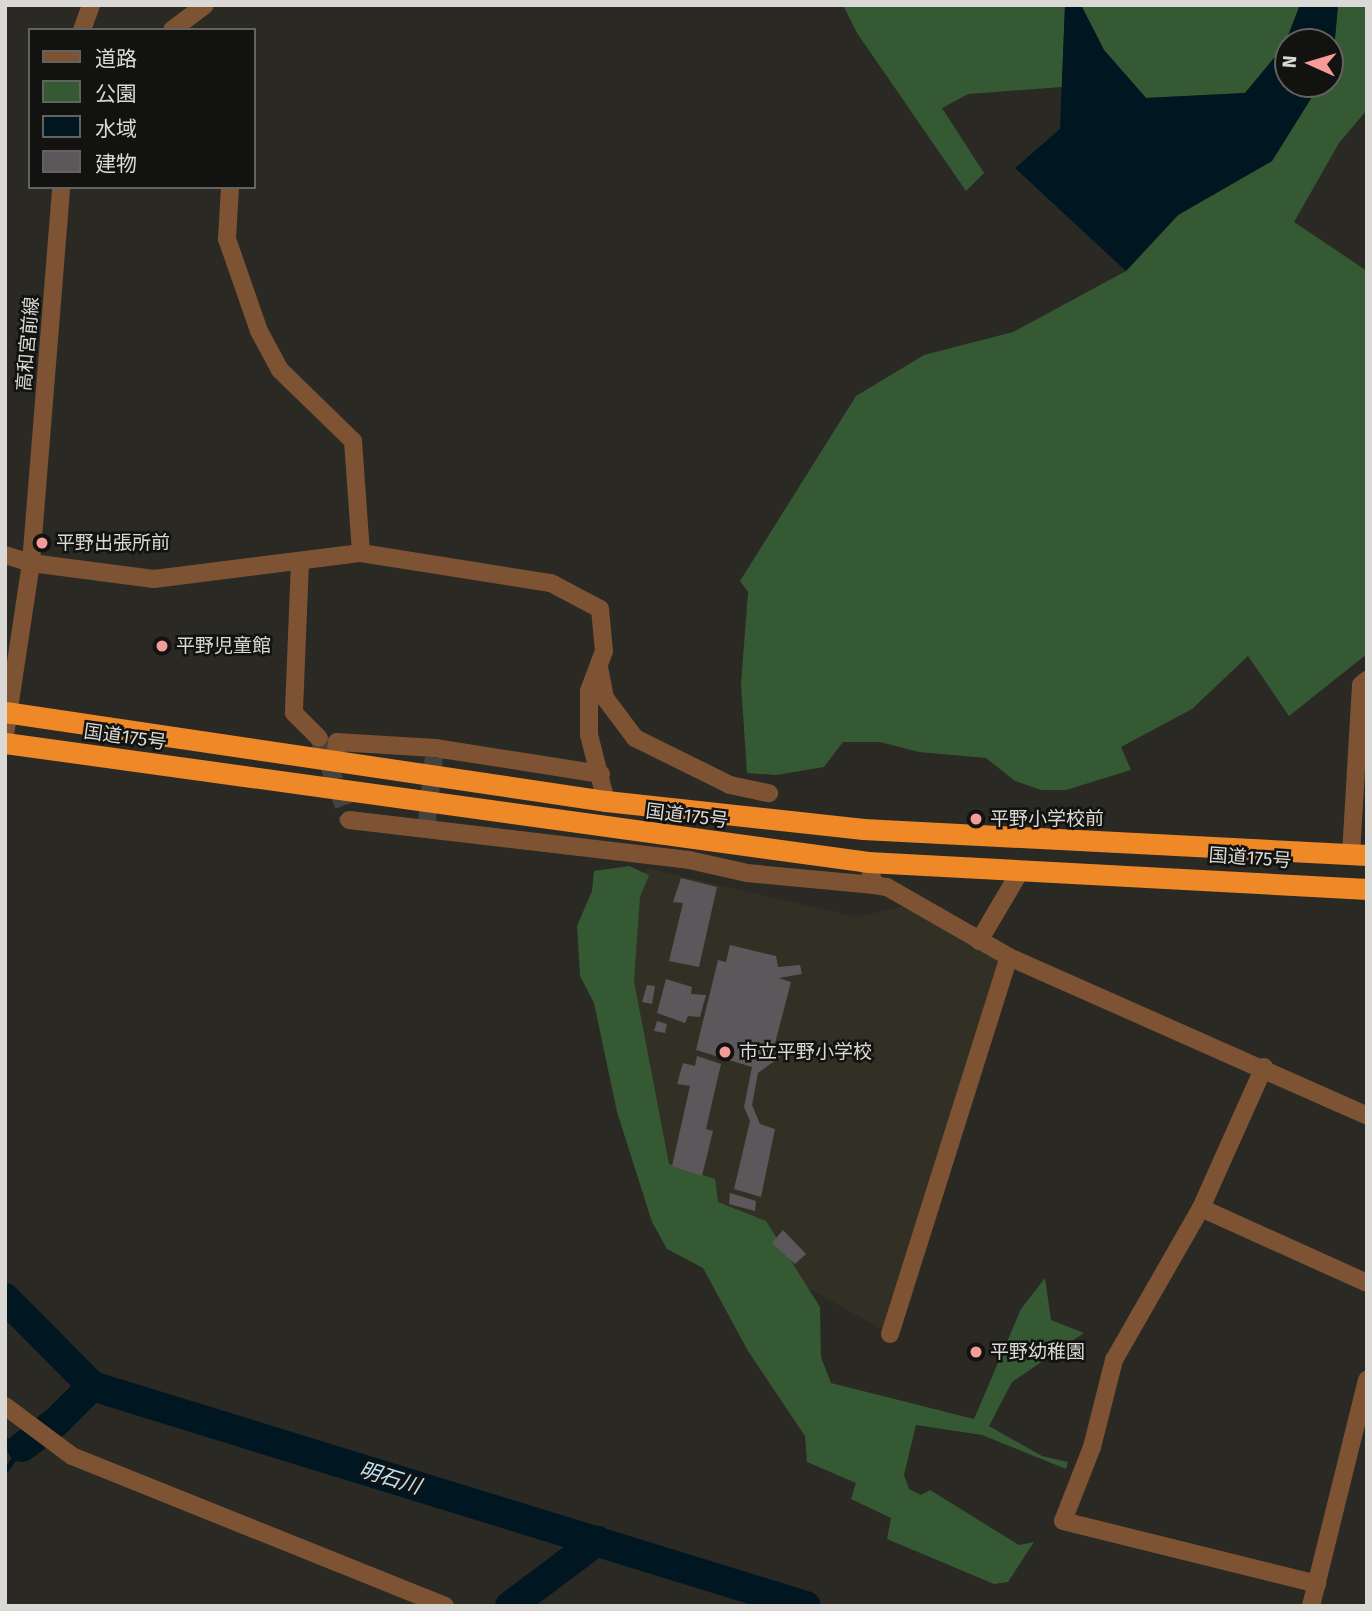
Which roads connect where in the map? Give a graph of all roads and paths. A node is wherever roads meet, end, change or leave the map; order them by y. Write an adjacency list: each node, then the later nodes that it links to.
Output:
1 (92, 5): 3 (street)
2 (205, 5): 4 (street)
3 (83, 28)
4 (175, 28)
5 (61, 189): 10 (street, 高和宮前線)
6 (230, 189): 7 (street)
7 (361, 554): 9 (street); 11 (street)
8 (5, 555): 10 (street)
9 (300, 561): 10 (street); 15 (street)
10 (31, 563): 13 (street, 高和宮前線)
11 (598, 667): 18 (street); 19 (street)
12 (1367, 680): 22 (street)
13 (7, 712): 14 (street, 高和宮前線); 17 (highway, 国道175号)
14 (5, 735)
15 (319, 738)
16 (5, 743): 23 (highway, 国道175号)
17 (335, 761): 18 (street); 20 (highway, 国道175号)
18 (601, 774): 20 (street)
19 (769, 793)
20 (606, 802): 22 (highway, 国道175号)
21 (349, 820): 25 (street)
22 (1359, 855)
23 (868, 862): 24 (highway, 国道175号); 25 (street)
24 (1021, 870): 26 (highway, 国道175号); 27 (street)
25 (874, 885): 27 (street)
26 (1367, 889)
27 (979, 941): 28 (street)
28 (1009, 957): 29 (street); 33 (street)
29 (1264, 1067): 30 (street); 31 (street)
30 (1367, 1116)
31 (1201, 1208): 32 (street); 36 (street)
32 (1367, 1283)
33 (890, 1334)
34 (1367, 1380): 36 (street)
35 (5, 1406): 37 (street)
36 (1317, 1584): 38 (street)
37 (444, 1606)
38 (1311, 1606)

